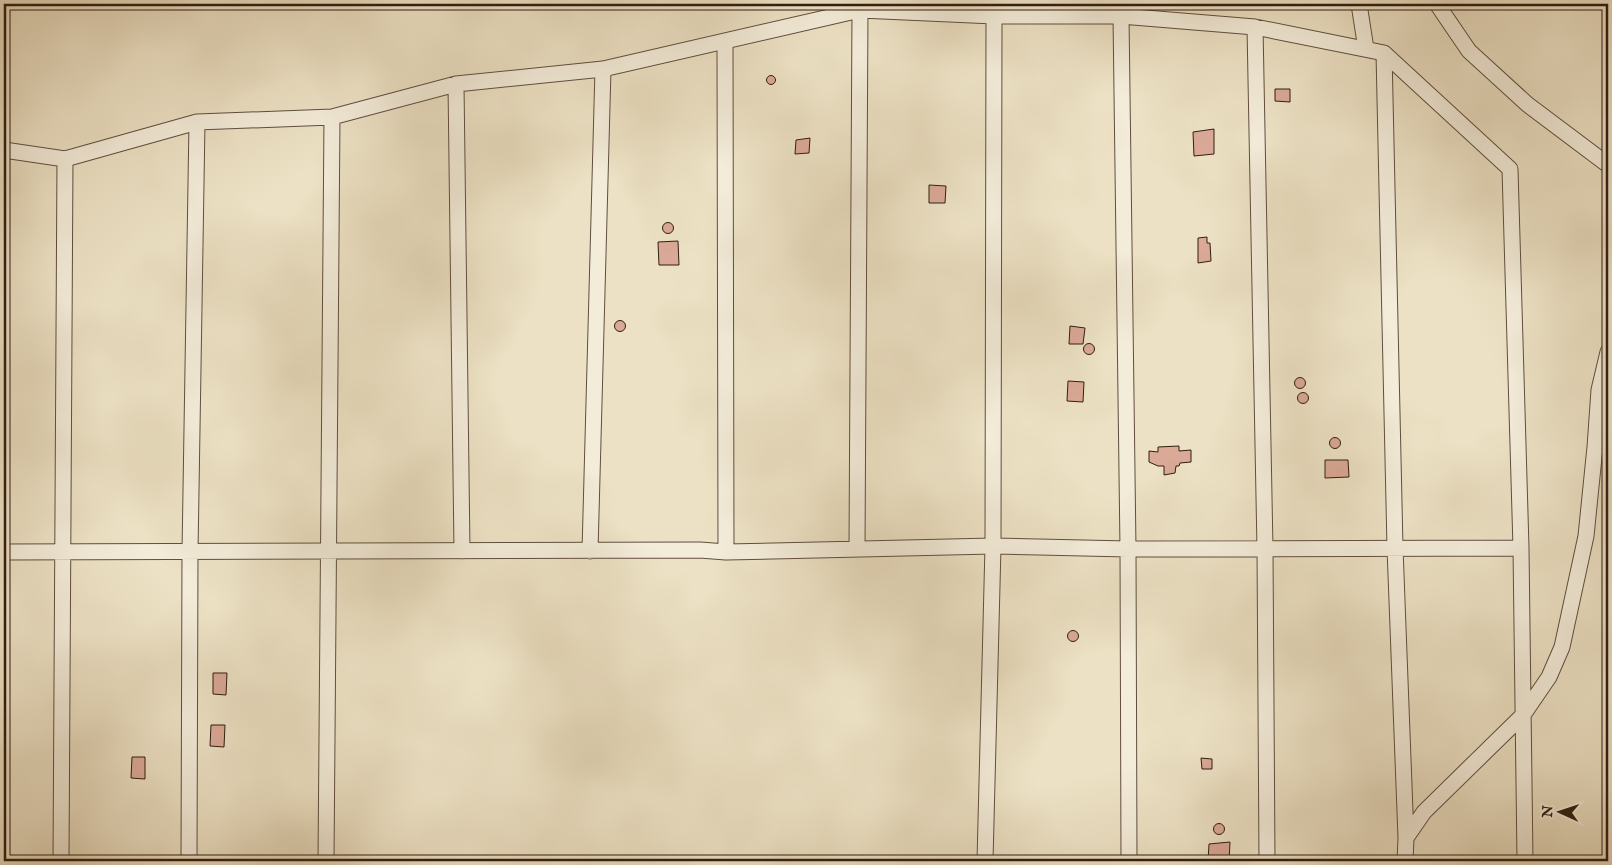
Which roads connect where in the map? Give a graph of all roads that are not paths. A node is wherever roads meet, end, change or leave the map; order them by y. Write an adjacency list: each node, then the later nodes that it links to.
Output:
1 (1359, 4): 8 (street)
2 (1437, 4): 16 (street)
3 (860, 10): 4 (street); 7 (street); 21 (street)
4 (994, 16): 5 (street); 18 (street)
5 (1121, 16): 6 (street); 22 (street)
6 (1255, 27): 8 (street); 23 (street)
7 (725, 42): 10 (street); 30 (street)
8 (1366, 49): 9 (street)
9 (1384, 52): 19 (street); 20 (street)
10 (604, 69): 11 (street); 25 (street)
11 (456, 84): 12 (street); 24 (street)
12 (332, 117): 13 (street); 29 (street)
13 (197, 122): 15 (street); 28 (street)
14 (4, 150): 15 (street)
15 (65, 159): 27 (street)
16 (1608, 165)
17 (1608, 352): 31 (street)
18 (993, 546): 21 (street); 22 (street); 36 (street)
19 (1395, 548): 20 (street); 23 (street); 32 (street)
20 (1521, 548): 31 (street)
21 (857, 549): 30 (street)
22 (1128, 549): 23 (street); 37 (street)
23 (1265, 549): 38 (street)
24 (462, 551): 25 (street); 29 (street)
25 (590, 551): 30 (street)
26 (4, 552): 27 (street)
27 (64, 552): 28 (street); 33 (street)
28 (190, 552): 29 (street); 34 (street)
29 (328, 552): 35 (street)
30 (726, 552)
31 (1523, 715): 32 (street); 40 (street)
32 (1406, 838): 39 (street)
33 (61, 861)
34 (190, 861)
35 (326, 861)
36 (985, 861)
37 (1129, 861)
38 (1267, 861)
39 (1405, 861)
40 (1525, 861)

